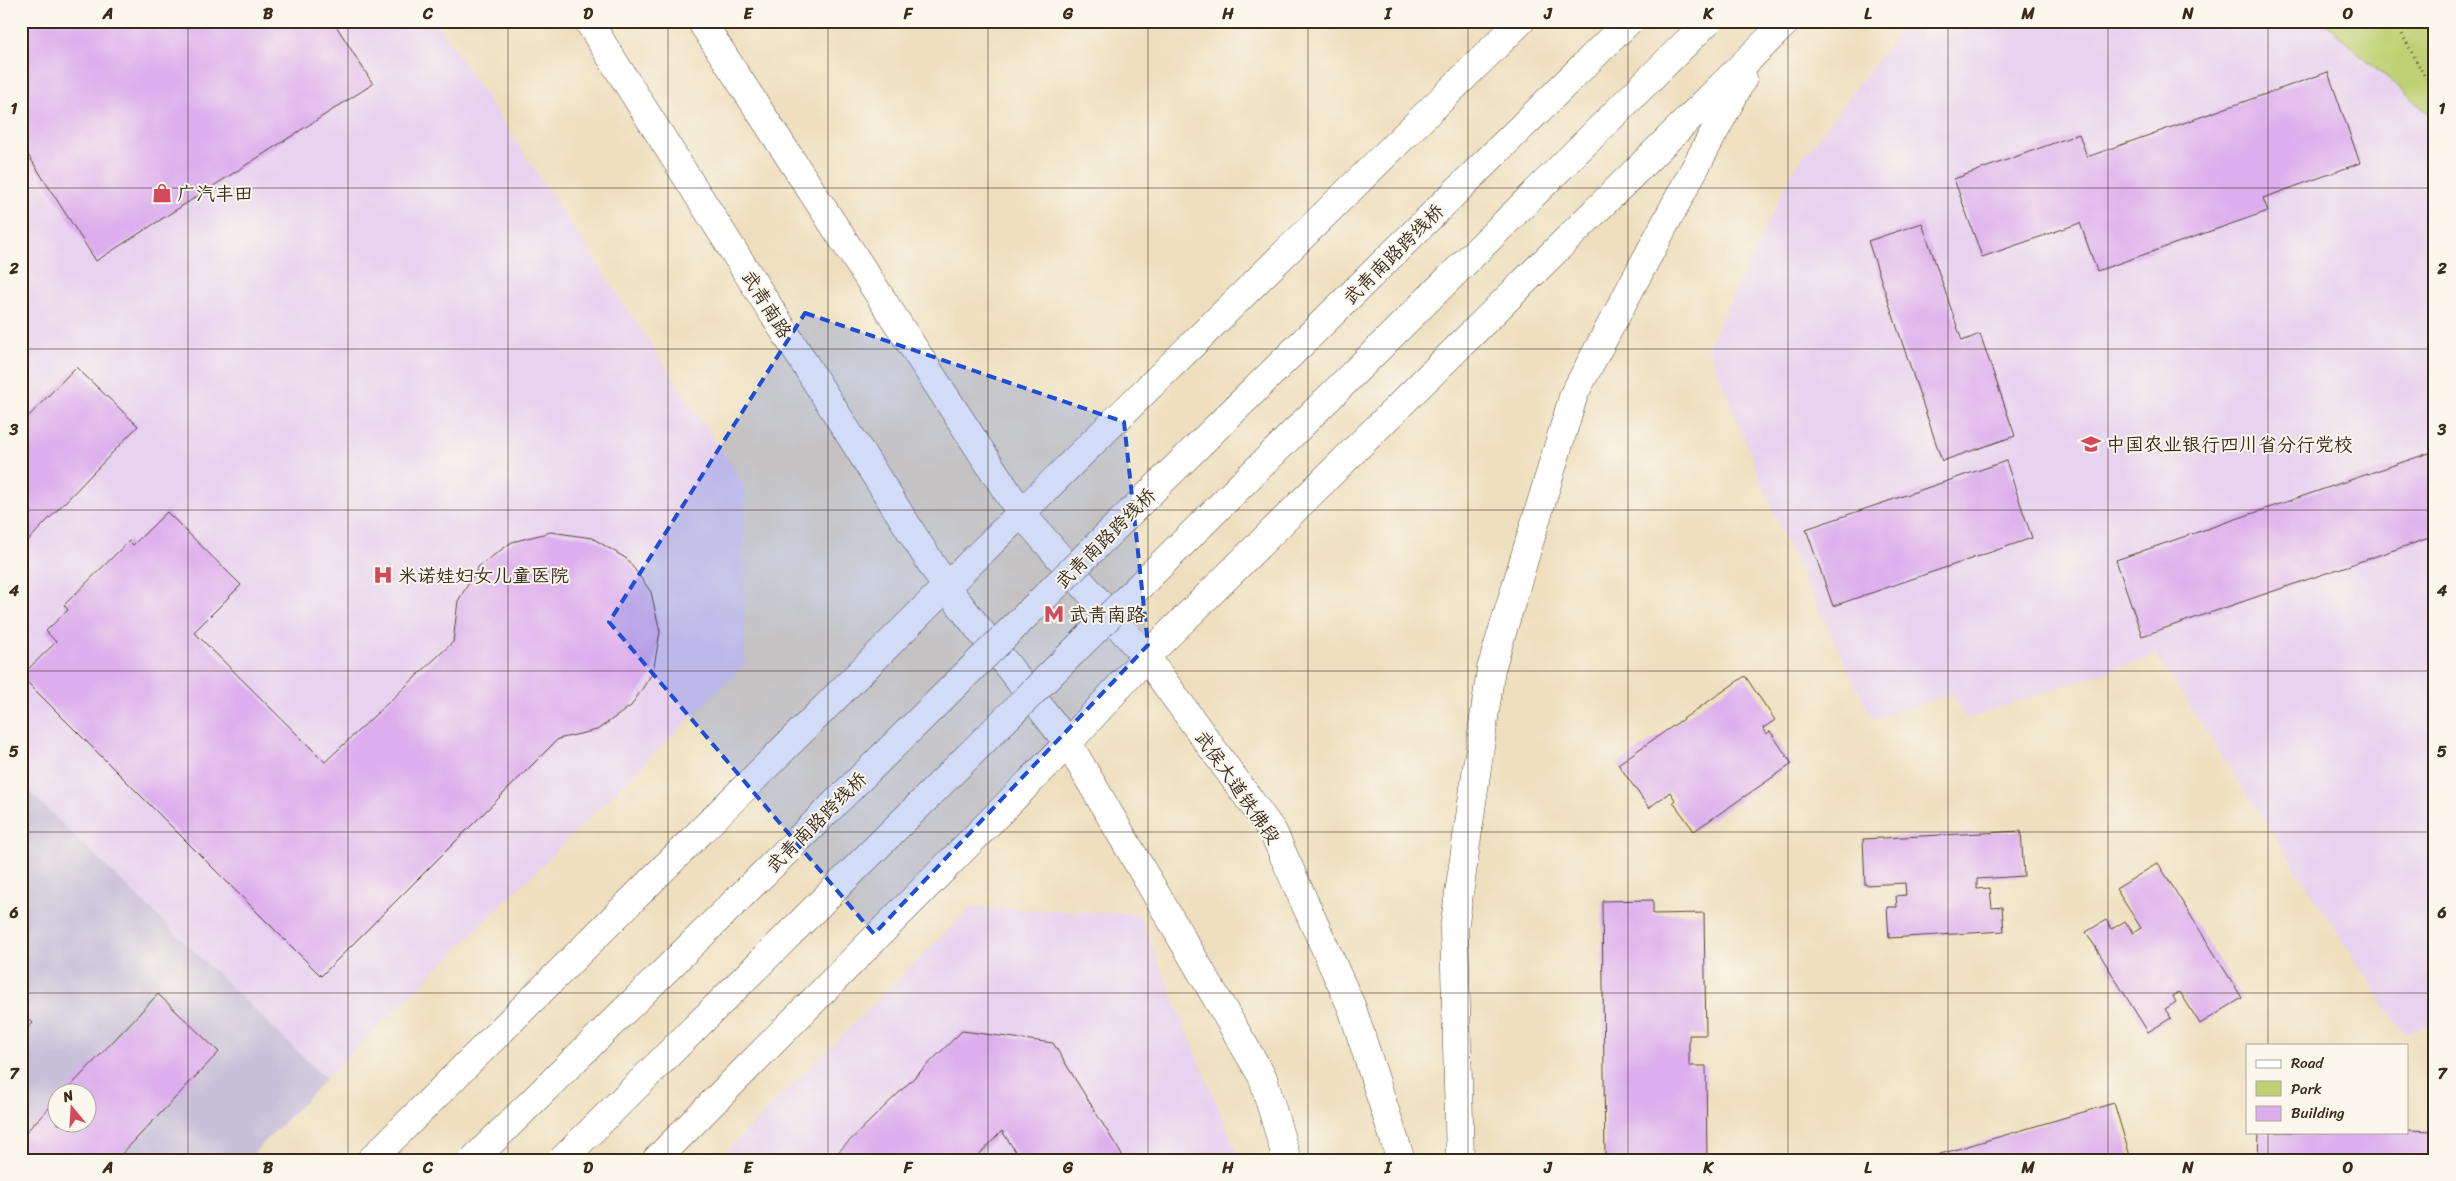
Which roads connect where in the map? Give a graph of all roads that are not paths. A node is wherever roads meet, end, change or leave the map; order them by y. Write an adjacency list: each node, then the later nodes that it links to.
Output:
1 (588, 21): 9 (main road, 武青南路)
2 (701, 21): 8 (main road)
3 (1520, 21): 8 (main road)
4 (1629, 21): 13 (main road, 武青南路跨线桥, bridge)
5 (1708, 21): 14 (main road, bridge)
6 (1787, 21): 7 (main road)
7 (1756, 53): 10 (main road); 18 (main road)
8 (1021, 513): 9 (main road); 10 (main road, 武侯大道铁佛段)
9 (946, 587): 11 (main road); 12 (main road)
10 (1146, 657): 11 (main road); 17 (main road, 武侯大道铁佛段)
11 (1068, 743): 15 (main road); 16 (main road)
12 (370, 1160)
13 (473, 1160)
14 (562, 1160)
15 (656, 1160)
16 (1287, 1160)
17 (1400, 1160)
18 (1460, 1160)

